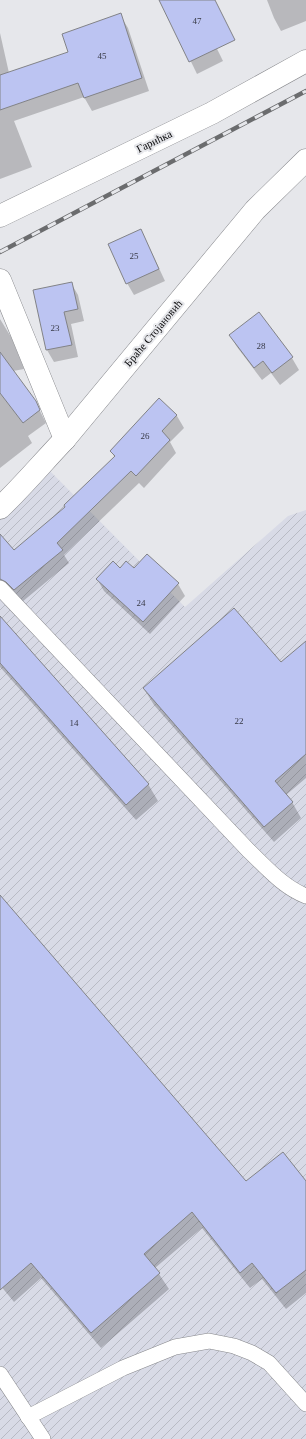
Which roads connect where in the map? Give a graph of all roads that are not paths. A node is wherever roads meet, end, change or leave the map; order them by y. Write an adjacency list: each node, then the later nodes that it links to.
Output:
1 (306, 61): 3 (street, Гарићка)
2 (306, 160): 5 (street, Браће Стојановић)
3 (0, 216)
4 (0, 280): 5 (street)
5 (65, 439): 6 (street, Браће Стојановић)
6 (0, 508)
7 (0, 588): 8 (lane)
8 (306, 896)
9 (0, 1374): 11 (lane)
10 (306, 1404): 11 (lane)
11 (28, 1416): 12 (lane)
12 (43, 1439)

